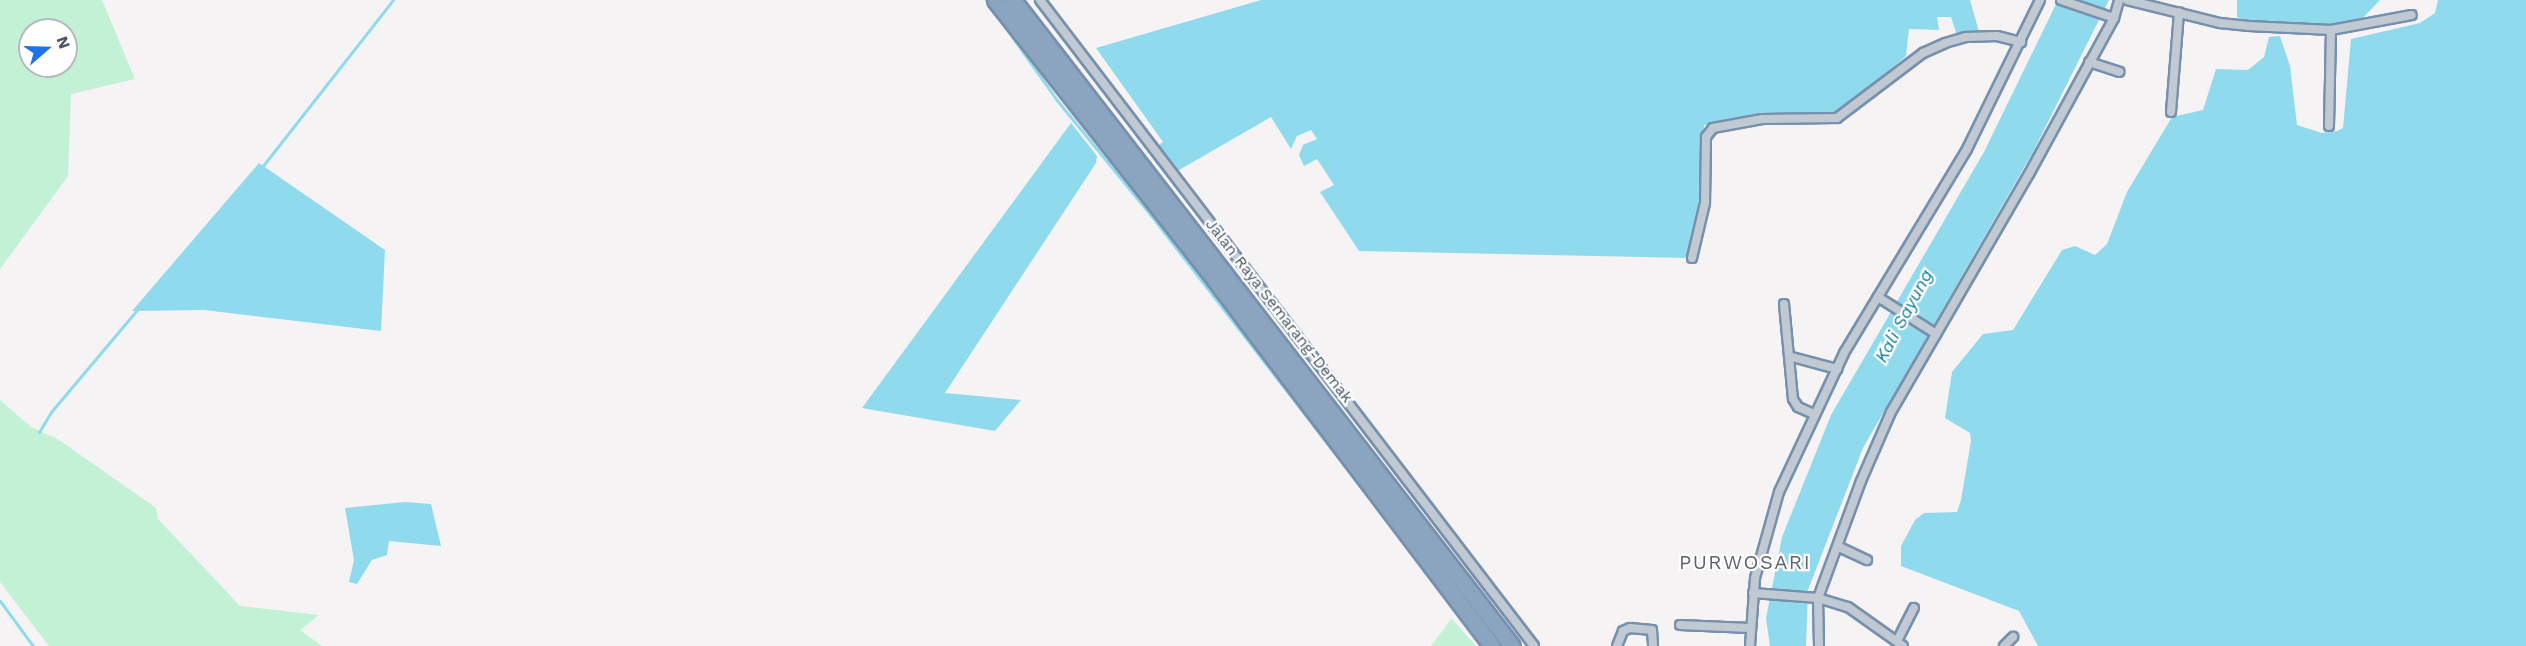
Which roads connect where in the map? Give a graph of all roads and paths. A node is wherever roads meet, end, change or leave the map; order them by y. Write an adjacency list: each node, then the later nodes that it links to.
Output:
1 (995, 0): 25 (highway, Jalan Raya Semarang-Demak)
2 (1040, 0): 38 (street)
3 (2040, 0): 12 (street)
4 (2061, 0): 10 (street)
5 (2120, 0): 10 (street)
6 (2127, 0): 8 (street)
7 (1018, 2): 24 (highway, Jalan Raya Semarang-Demak)
8 (2180, 12): 11 (street); 15 (street)
9 (2412, 15): 11 (street)
10 (2114, 18): 13 (street)
11 (2331, 30): 16 (street)
12 (2021, 42): 17 (street); 18 (street)
13 (2089, 62): 14 (street); 20 (street)
14 (2119, 72)
15 (2171, 112)
16 (2329, 126)
17 (1692, 258)
18 (1879, 297): 20 (street); 22 (street)
19 (1784, 304): 21 (street)
20 (1934, 332): 26 (street)
21 (1792, 357): 22 (street); 23 (street)
22 (1837, 369): 23 (street)
23 (1814, 414): 28 (street)
24 (1403, 501): 25 (highway); 37 (highway, Jalan Raya Semarang-Demak)
25 (1391, 512): 36 (highway, Jalan Raya Semarang-Demak)
26 (1839, 547): 27 (street); 29 (street)
27 (1867, 560)
28 (1753, 593): 29 (street); 32 (street)
29 (1814, 598): 33 (street); 42 (street)
30 (1914, 608): 35 (street)
31 (1680, 625): 32 (street)
32 (1750, 628): 41 (street)
33 (1887, 636): 35 (street); 43 (street)
34 (2013, 637): 44 (street)
35 (1900, 644)
36 (1492, 646)
37 (1512, 646)
38 (1534, 646)
39 (1617, 646): 40 (street)
40 (1653, 646)
41 (1750, 646)
42 (1819, 646)
43 (1883, 646)
44 (2004, 646)

